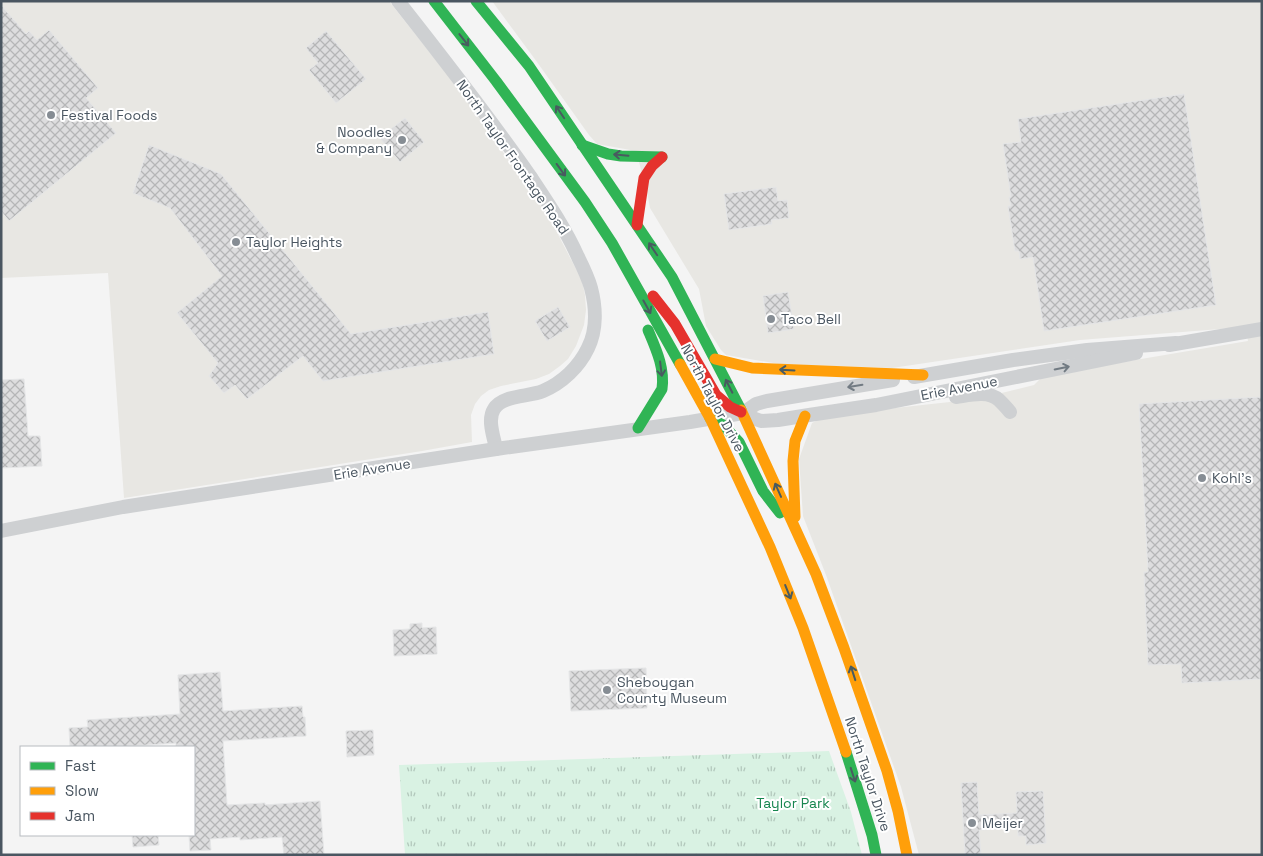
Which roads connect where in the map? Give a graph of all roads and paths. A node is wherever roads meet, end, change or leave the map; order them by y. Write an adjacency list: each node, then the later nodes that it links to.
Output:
1 (398, 1): 17 (street, North Taylor Frontage Road)
2 (434, 1): 6 (main road, North Taylor Drive, one-way to 6)
3 (476, 1): 4 (main road, North Taylor Drive, one-way to 3)
4 (582, 145): 5 (main road, North Taylor Drive); 5 (main road, one-way to 4)
5 (637, 225): 9 (main road, North Taylor Drive, one-way to 5)
6 (612, 243): 13 (main road); 15 (main road, North Taylor Drive, one-way to 15); 16 (main road, one-way to 16)
7 (1262, 329): 8 (street, Erie Avenue)
8 (1176, 343): 10 (street, Erie Avenue); 11 (street, Erie Avenue, one-way to 8)
9 (715, 359): 10 (main road, one-way to 9); 13 (main road, North Taylor Drive, one-way to 9)
10 (923, 375): 13 (street, Erie Avenue, one-way to 13)
11 (876, 404): 12 (street); 14 (street, Erie Avenue)
12 (1010, 412)
13 (743, 413): 14 (street, Erie Avenue); 15 (street, Erie Avenue); 18 (main road, North Taylor Drive, one-way to 13)
14 (805, 416): 18 (main road)
15 (710, 418): 16 (street, Erie Avenue); 18 (main road); 20 (main road, North Taylor Drive, one-way to 20)
16 (638, 428): 17 (street, Erie Avenue)
17 (496, 449): 19 (street, Erie Avenue)
18 (795, 529): 21 (main road, North Taylor Drive, one-way to 18)
19 (1, 531)
20 (876, 855)
21 (907, 855)

